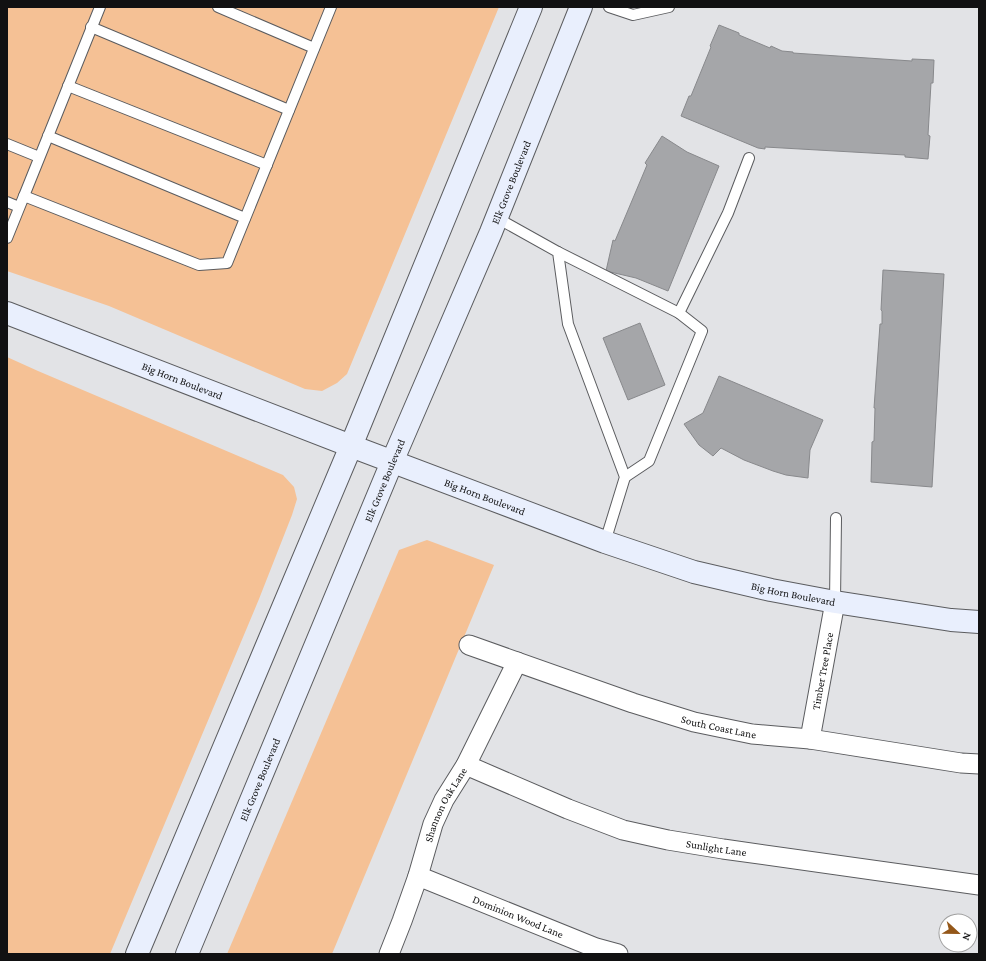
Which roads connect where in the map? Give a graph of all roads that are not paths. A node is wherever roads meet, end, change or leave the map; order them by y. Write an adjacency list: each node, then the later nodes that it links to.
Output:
1 (100, 7): 8 (lane)
2 (218, 7): 9 (lane)
3 (331, 7): 9 (lane)
4 (531, 7): 26 (main road)
5 (581, 7): 21 (main road, Elk Grove Boulevard)
6 (609, 7): 7 (lane)
7 (669, 7)
8 (91, 27): 10 (lane); 11 (lane)
9 (314, 48): 11 (lane)
10 (68, 86): 12 (lane); 16 (lane)
11 (289, 110): 16 (lane)
12 (48, 136): 14 (lane); 20 (lane)
13 (7, 144): 14 (lane)
14 (39, 157): 17 (lane)
15 (749, 158): 25 (lane)
16 (267, 165): 20 (lane)
17 (24, 196): 19 (lane); 20 (lane)
18 (7, 202): 19 (lane)
19 (19, 207): 22 (lane)
20 (245, 218)
21 (497, 218): 23 (lane); 27 (main road, Elk Grove Boulevard)
22 (7, 238)
23 (558, 252): 25 (lane); 28 (lane)
24 (7, 313): 26 (main road, Big Horn Boulevard)
25 (679, 313): 28 (lane)
26 (351, 446): 27 (main road, Big Horn Boulevard); 40 (main road)
27 (392, 462): 30 (main road, Big Horn Boulevard); 41 (main road, Elk Grove Boulevard)
28 (625, 477): 30 (lane)
29 (836, 518): 31 (lane)
30 (605, 542): 31 (main road, Big Horn Boulevard)
31 (835, 602): 32 (main road, Big Horn Boulevard); 35 (street, Timber Tree Place)
32 (979, 622)
33 (469, 645): 34 (street, South Coast Lane)
34 (517, 662): 35 (street, South Coast Lane); 36 (street, Shannon Oak Lane)
35 (810, 739): 37 (street, South Coast Lane)
36 (466, 764): 38 (street, Shannon Oak Lane); 39 (street, Sunlight Lane)
37 (979, 764)
38 (418, 876): 42 (street, Shannon Oak Lane); 43 (street, Dominion Wood Lane)
39 (979, 885)
40 (137, 954)
41 (187, 954)
42 (389, 954)
43 (618, 954)

